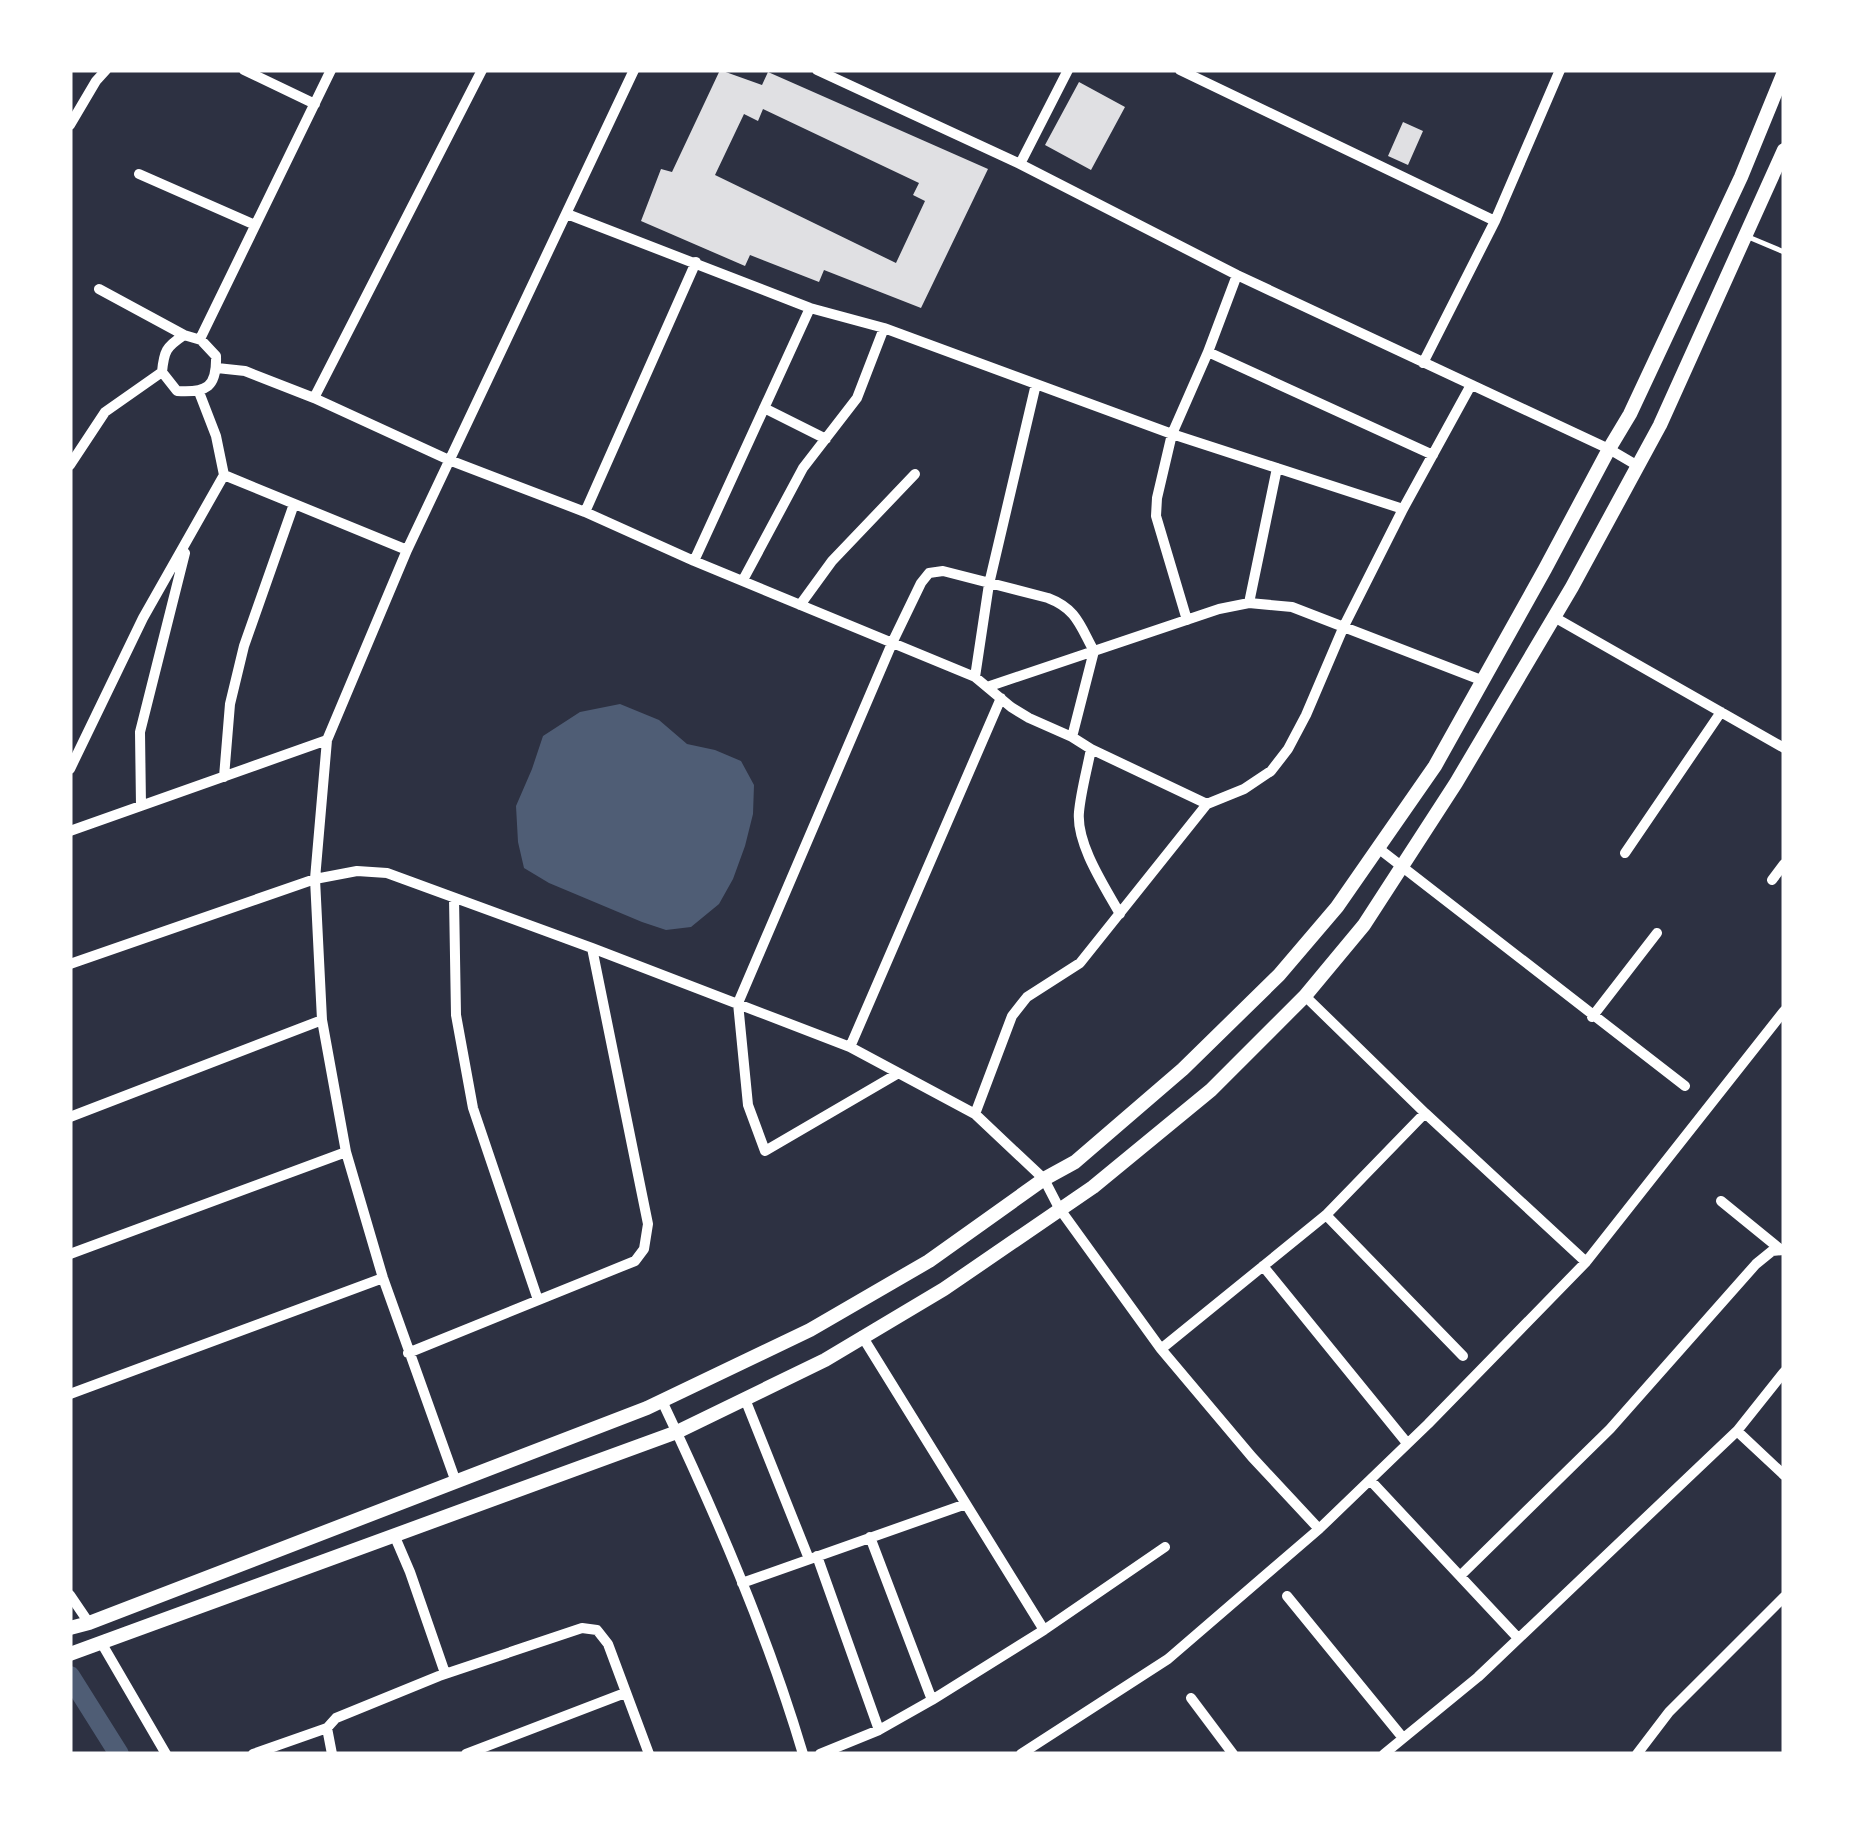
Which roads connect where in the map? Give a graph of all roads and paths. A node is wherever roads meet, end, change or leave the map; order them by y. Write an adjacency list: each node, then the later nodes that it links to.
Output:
1 (106, 70): 12 (street)
2 (244, 70): 11 (street)
3 (331, 70): 11 (street)
4 (482, 70): 35 (street)
5 (634, 70): 16 (street)
6 (817, 70): 14 (street)
7 (1068, 70): 14 (street)
8 (1180, 70): 17 (street)
9 (1560, 70): 17 (street)
10 (1784, 72): 39 (main road)
11 (315, 104): 18 (street)
12 (70, 125)
13 (1784, 150): 19 (main road)
14 (1020, 164): 22 (street)
15 (140, 174): 18 (street)
16 (567, 214): 21 (street); 41 (street)
17 (1495, 221): 29 (street)
18 (255, 226): 27 (street)
19 (1746, 236): 20 (lane); 43 (main road)
20 (1784, 252)
21 (696, 262): 24 (street); 49 (street)
22 (1238, 275): 28 (street); 29 (street)
23 (99, 289): 26 (street)
24 (810, 308): 25 (street); 36 (street)
25 (884, 328): 32 (street); 38 (street)
26 (184, 335): 27 (street); 31 (street)
27 (200, 339): 30 (street)
28 (1208, 352): 37 (street); 40 (street)
29 (1424, 363): 33 (street)
30 (217, 368): 34 (street); 35 (street)
31 (162, 372): 34 (street); 42 (street)
32 (1036, 384): 37 (street); 54 (street)
33 (1471, 384): 39 (street); 40 (street)
34 (199, 392): 46 (street)
35 (314, 398): 41 (street)
36 (764, 408): 38 (street); 52 (street)
37 (1172, 434): 44 (street); 58 (street)
38 (826, 438): 53 (street)
39 (1609, 449): 43 (street); 63 (main road)
40 (1433, 455): 48 (street)
41 (449, 460): 49 (street); 51 (street)
42 (70, 465)
43 (1638, 466): 57 (main road)
44 (1277, 468): 48 (street); 55 (street)
45 (915, 474): 56 (street)
46 (224, 475): 47 (street); 50 (street)
47 (294, 504): 51 (street); 72 (street)
48 (1403, 509): 59 (street)
49 (585, 512): 52 (street)
50 (187, 542): 71 (street); 74 (street)
51 (407, 550): 68 (street)
52 (694, 560): 53 (street)
53 (743, 580): 56 (street)
54 (989, 584): 60 (street); 61 (street); 62 (street)
55 (1249, 603): 58 (street); 59 (street)
56 (800, 606): 60 (street)
57 (1554, 617): 66 (street); 79 (main road)
58 (1187, 620): 61 (street)
59 (1344, 626): 63 (street); 73 (street)
60 (893, 641): 62 (street); 88 (street)
61 (1094, 652): 64 (street); 67 (street)
62 (975, 677): 64 (street)
63 (1481, 680): 76 (main road)
64 (987, 687): 65 (street)
65 (1001, 698): 67 (street); 92 (street)
66 (1721, 712): 69 (street); 77 (street)
67 (1072, 737): 70 (street)
68 (327, 740): 72 (street); 80 (street)
69 (1784, 748)
70 (1090, 750): 73 (street); 83 (street)
71 (70, 770)
72 (224, 777): 74 (street)
73 (1206, 804): 83 (street)
74 (140, 806): 75 (street)
75 (70, 830)
76 (1378, 848): 79 (street); 99 (main road)
77 (1624, 853)
78 (1784, 864): 81 (street)
79 (1402, 865): 87 (main road); 90 (street)
80 (315, 880): 82 (street); 86 (street); 91 (street)
81 (1772, 880)
82 (454, 898): 85 (street); 108 (street)
83 (1120, 914): 96 (street)
84 (1657, 933): 90 (street)
85 (592, 948): 88 (street); 108 (street)
86 (70, 964)
87 (1305, 996): 95 (street); 101 (main road)
88 (738, 1003): 92 (street); 93 (street)
89 (1784, 1011): 105 (street)
90 (1592, 1016): 94 (street)
91 (322, 1020): 97 (street); 98 (street)
92 (850, 1046): 93 (street)
93 (897, 1074): 96 (street)
94 (1685, 1086)
95 (1425, 1113): 102 (street); 105 (street)
96 (975, 1114): 99 (street)
97 (70, 1118)
98 (346, 1152): 104 (street); 107 (street)
99 (1044, 1178): 101 (street); 116 (main road)
100 (1721, 1202): 103 (street)
101 (1059, 1208): 109 (main road); 110 (street)
102 (1326, 1215): 106 (street); 112 (street)
103 (1782, 1250): 129 (street)
104 (70, 1254)
105 (1586, 1262): 119 (street)
106 (1264, 1266): 110 (street); 119 (street)
107 (383, 1278): 111 (street); 114 (street)
108 (538, 1300): 111 (street)
109 (862, 1336): 115 (main road); 123 (street)
110 (1162, 1348): 124 (street)
111 (408, 1353): 122 (street)
112 (1463, 1356)
113 (1784, 1372): 117 (street)
114 (70, 1394)
115 (744, 1399): 118 (main road); 128 (street)
116 (662, 1401): 118 (street); 122 (main road)
117 (1737, 1431): 120 (street); 137 (street)
118 (677, 1432): 125 (main road); 130 (street)
119 (1408, 1444): 121 (street)
120 (1784, 1475)
121 (1370, 1480): 124 (street); 129 (street)
122 (456, 1482): 134 (main road)
123 (966, 1504): 126 (street); 136 (street)
124 (1319, 1529): 154 (street)
125 (395, 1537): 138 (main road); 140 (street)
126 (870, 1537): 128 (street); 143 (street)
127 (1164, 1547): 136 (street)
128 (813, 1558): 130 (street); 145 (street)
129 (1460, 1576): 137 (street)
130 (742, 1583): 152 (street)
131 (70, 1596): 134 (street)
132 (1286, 1596): 146 (street)
133 (1784, 1597): 157 (street)
134 (89, 1623): 135 (main road)
135 (70, 1628)
136 (1044, 1630): 143 (street)
137 (1518, 1638): 146 (street)
138 (102, 1644): 139 (main road); 147 (street)
139 (74, 1653)
140 (445, 1673): 141 (street); 144 (street)
141 (625, 1692): 150 (street); 151 (street)
142 (1191, 1698): 155 (street)
143 (932, 1700): 145 (street)
144 (327, 1728): 148 (street); 149 (street)
145 (879, 1730): 153 (street)
146 (1403, 1738): 156 (street)
147 (166, 1754)
148 (254, 1754)
149 (332, 1754)
150 (466, 1754)
151 (649, 1754)
152 (803, 1754)
153 (820, 1754)
154 (1021, 1754)
155 (1233, 1754)
156 (1384, 1754)
157 (1637, 1754)

